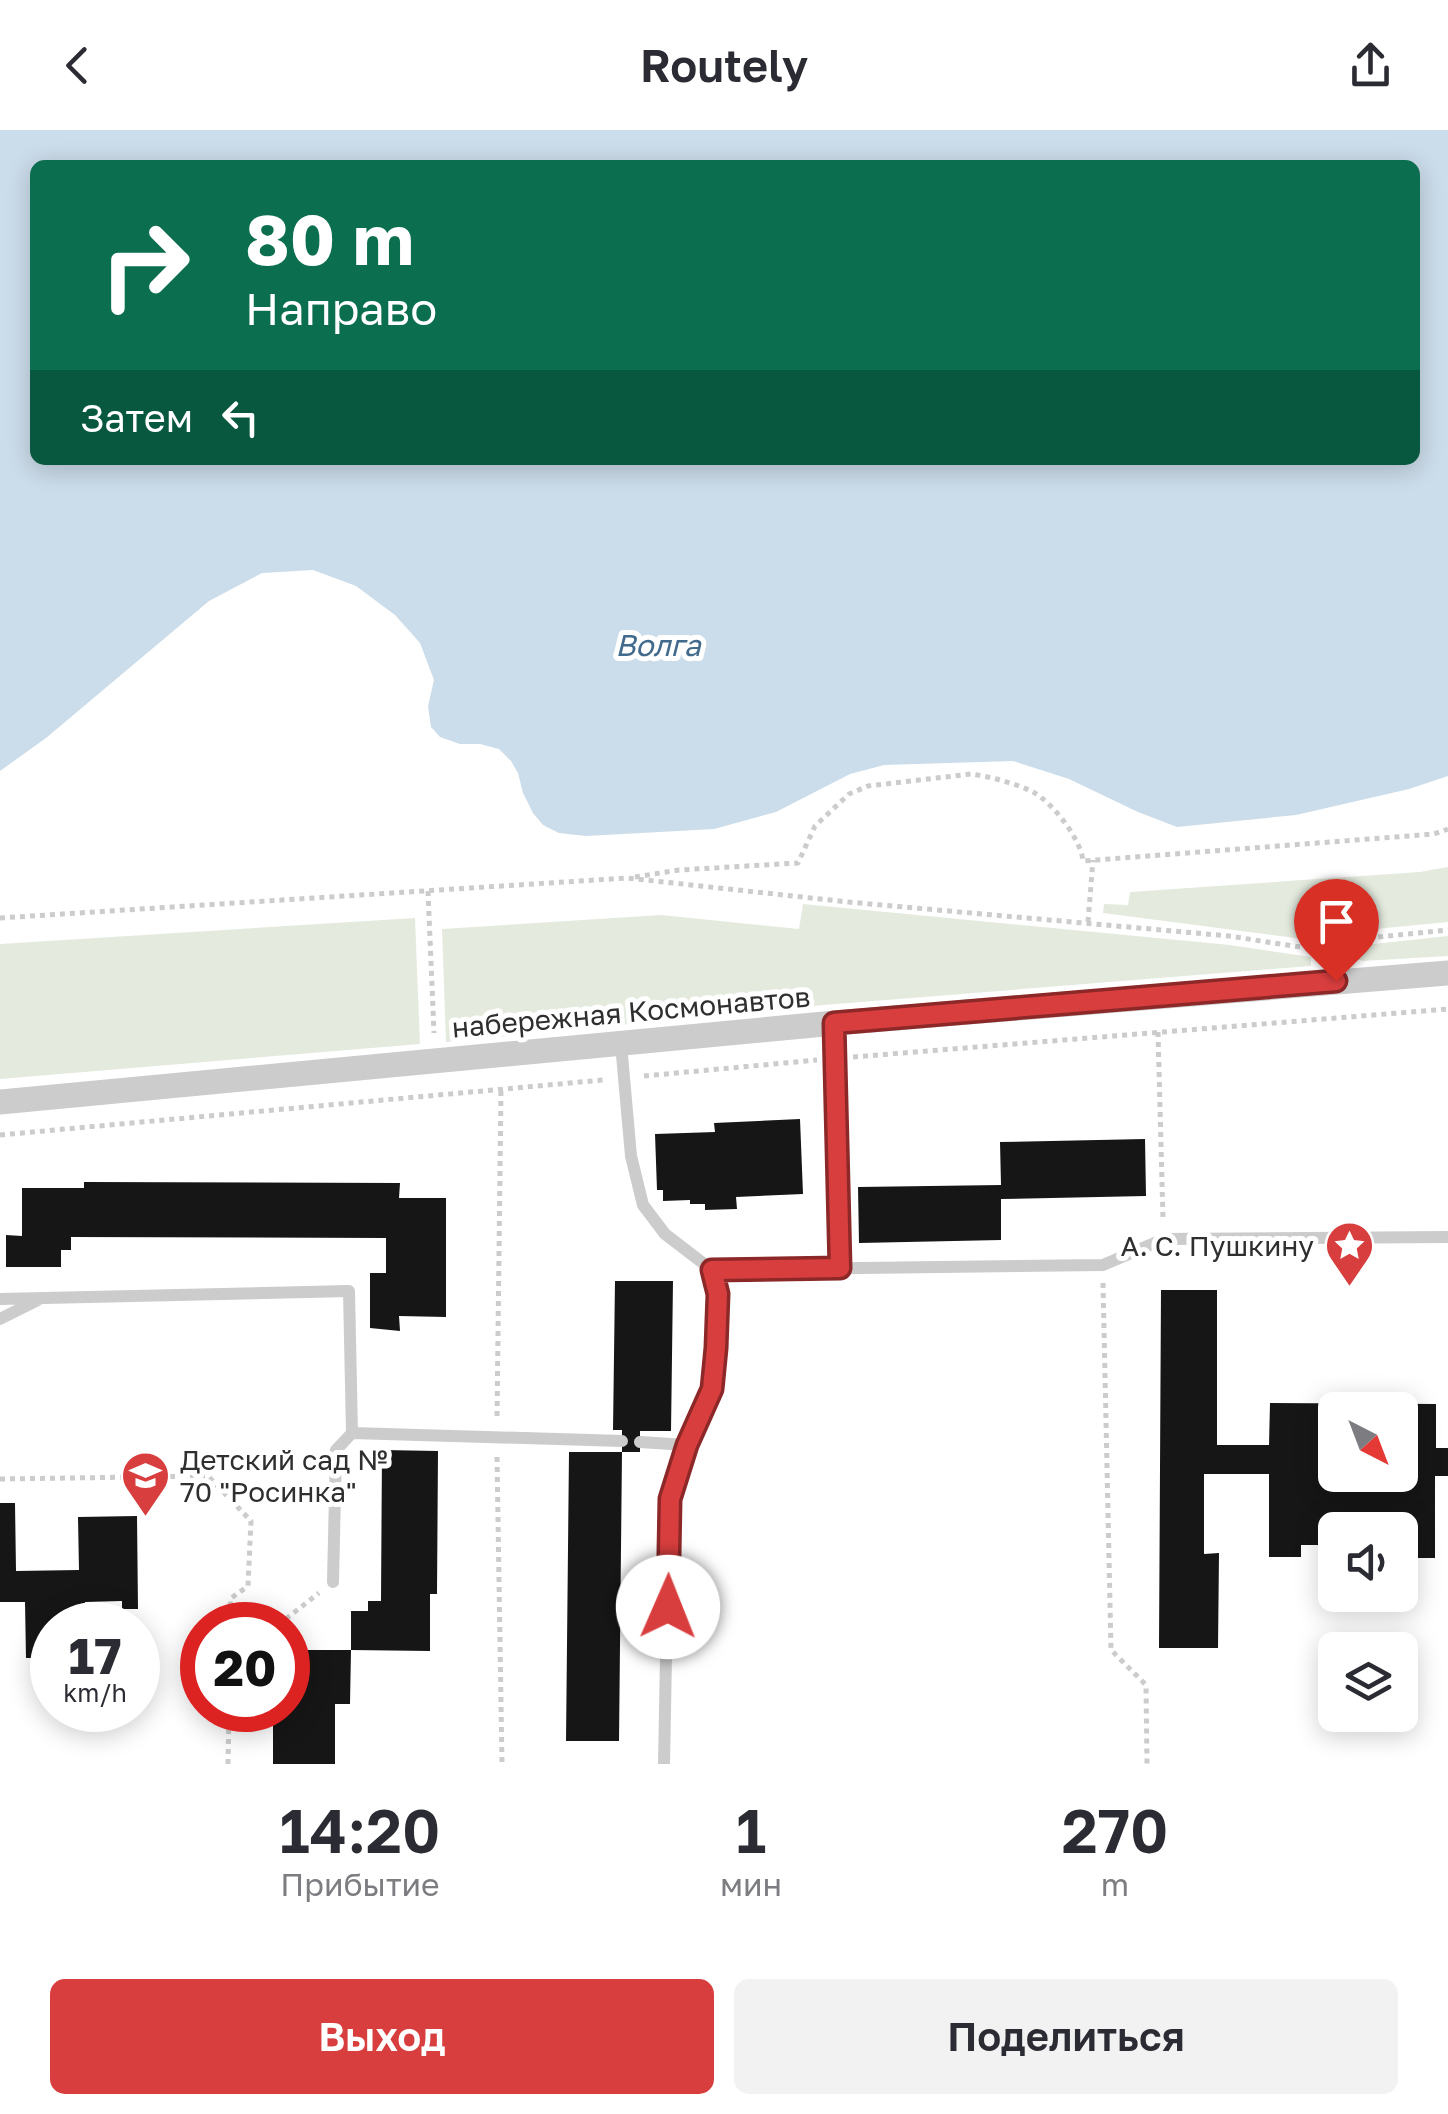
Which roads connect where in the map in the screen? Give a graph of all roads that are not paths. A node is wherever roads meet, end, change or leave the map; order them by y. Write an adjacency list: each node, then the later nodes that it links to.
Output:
1 (1448, 973): 2 (street, набережная Космонавтов)
2 (834, 1023): 3 (street, набережная Космонавтов); 6 (lane)
3 (621, 1044): 4 (street, набережная Космонавтов); 7 (lane)
4 (0, 1102)
5 (1448, 1237): 6 (lane)
6 (840, 1268): 7 (lane)
7 (712, 1270): 14 (lane)
8 (43, 1298): 9 (lane); 10 (lane); 11 (lane)
9 (0, 1299)
10 (0, 1319)
11 (352, 1434): 12 (lane); 15 (lane)
12 (622, 1441)
13 (640, 1442): 14 (lane)
14 (687, 1445): 16 (lane)
15 (333, 1582)
16 (664, 1764)

